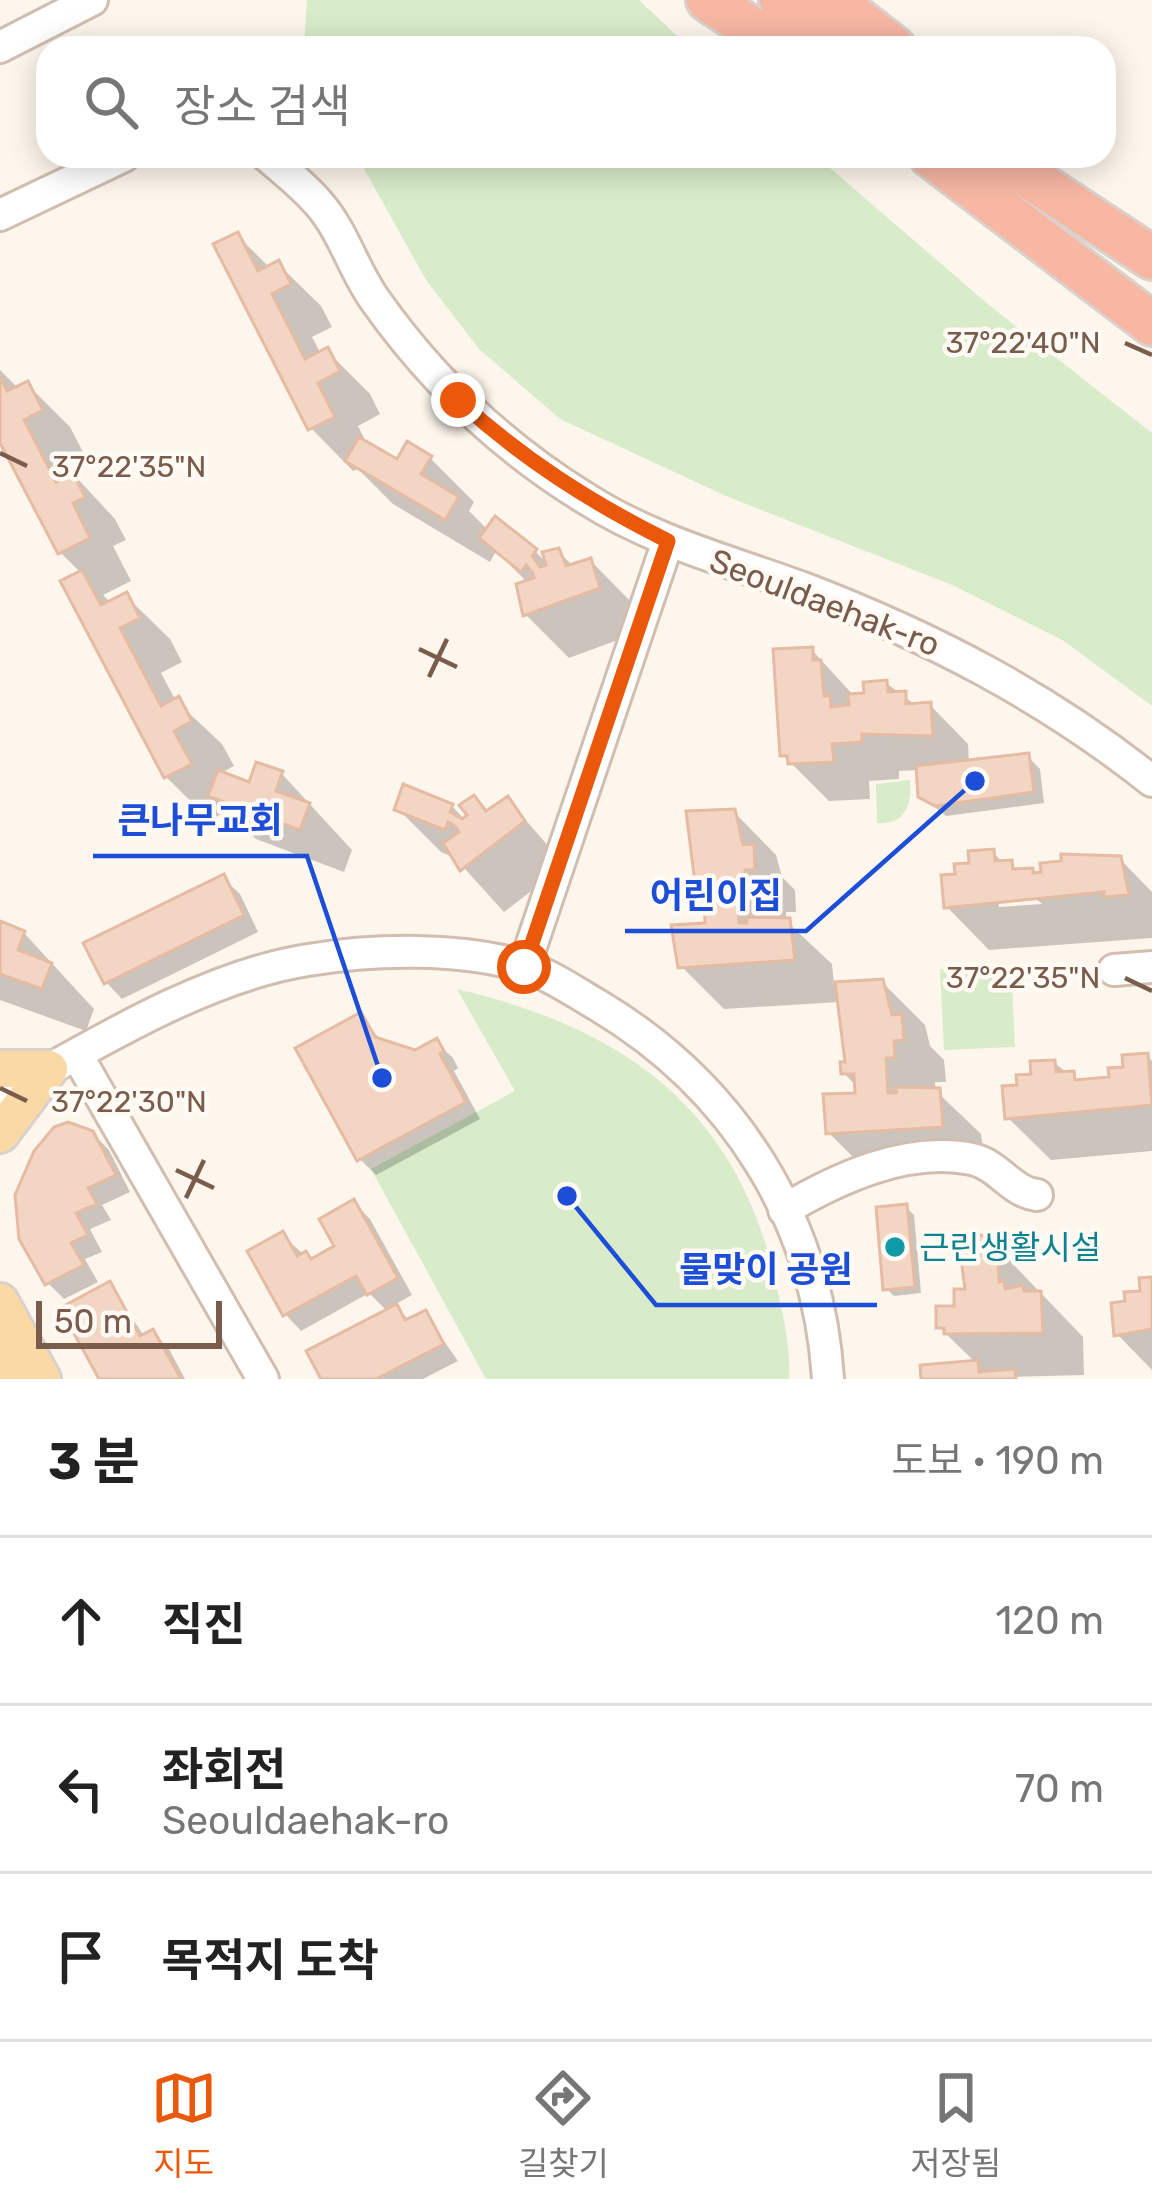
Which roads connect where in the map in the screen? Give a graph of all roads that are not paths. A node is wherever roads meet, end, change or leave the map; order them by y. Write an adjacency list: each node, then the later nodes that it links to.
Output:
1 (92, 0): 10 (street)
2 (708, 0): 6 (highway)
3 (732, 0): 7 (highway)
4 (781, 0): 8 (highway)
5 (833, 0): 9 (highway)
6 (764, 36)
7 (778, 36)
8 (829, 36)
9 (879, 36)
10 (0, 47)
11 (93, 168): 16 (street)
12 (280, 168): 20 (street, Seouldaehak-ro)
13 (947, 168): 19 (highway)
14 (1015, 168): 18 (highway)
15 (1049, 168): 17 (highway)
16 (0, 215)
17 (1152, 248)
18 (1152, 259)
19 (1152, 324)
20 (668, 541): 21 (street, Seouldaehak-ro); 22 (street)
21 (1152, 781)
22 (524, 967): 25 (street); 30 (street)
23 (1152, 968): 24 (street)
24 (1114, 970)
25 (63, 1062): 26 (main road); 27 (street); 28 (main road); 34 (street)
26 (0, 1069)
27 (0, 1097)
28 (0, 1134)
29 (1037, 1195): 30 (street)
30 (784, 1210): 35 (street)
31 (0, 1280): 33 (main road)
32 (0, 1302): 33 (main road)
33 (14, 1365)
34 (263, 1379)
35 (828, 1379)

